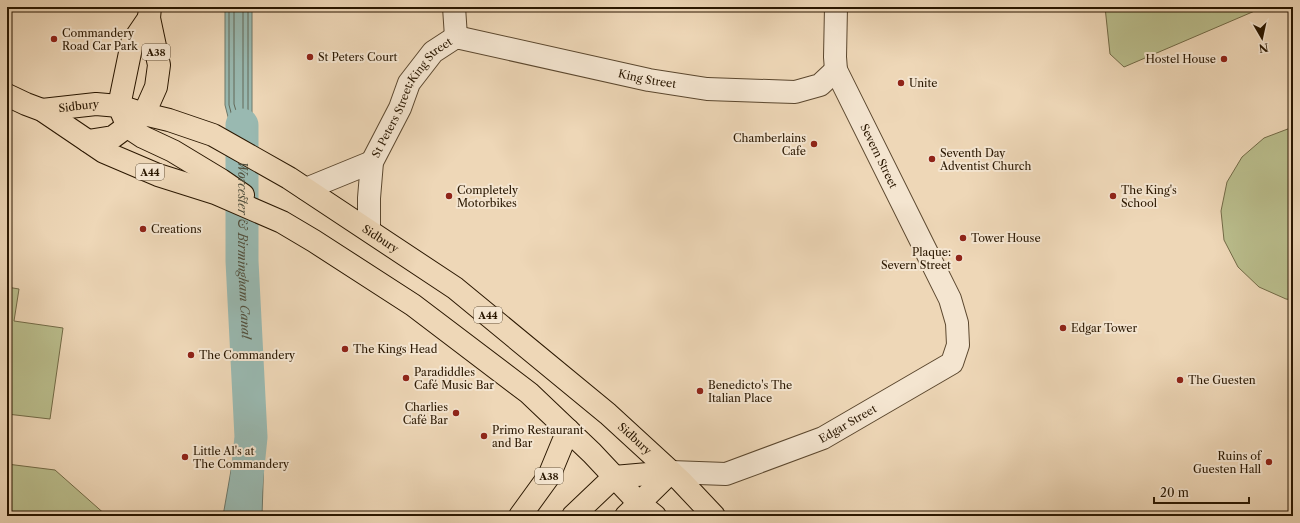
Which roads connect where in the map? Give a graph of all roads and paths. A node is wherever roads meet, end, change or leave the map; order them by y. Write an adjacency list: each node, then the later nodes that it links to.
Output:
1 (454, 7): 4 (street)
2 (836, 7): 5 (street, Severn Street)
3 (149, 12): 7 (main road); 9 (main road, A38)
4 (456, 37): 5 (street, King Street); 11 (street, St Peters Street;King Street)
5 (836, 70): 15 (street, Severn Street)
6 (7, 95): 8 (main road, Sidbury / A44)
7 (120, 106): 8 (main road, Sidbury / A44); 9 (main road)
8 (42, 110): 10 (main road, Sidbury / A44)
9 (136, 121): 10 (main road); 12 (main road, Sidbury / A44); 13 (main road, A44)
10 (88, 141): 13 (main road, Sidbury / A44)
11 (372, 162): 12 (street); 14 (street)
12 (298, 183): 14 (main road, Sidbury / A44)
13 (218, 186): 16 (main road, A44)
14 (369, 230): 17 (main road, Sidbury / A44)
15 (950, 299): 17 (street, Edgar Street)
16 (568, 430): 18 (main road, A44); 20 (main road, A38)
17 (671, 472): 18 (main road); 19 (main road); 22 (main road, A44)
18 (614, 477): 19 (main road, A44); 21 (main road)
19 (640, 512)
20 (520, 516)
21 (573, 516)
22 (714, 516)

